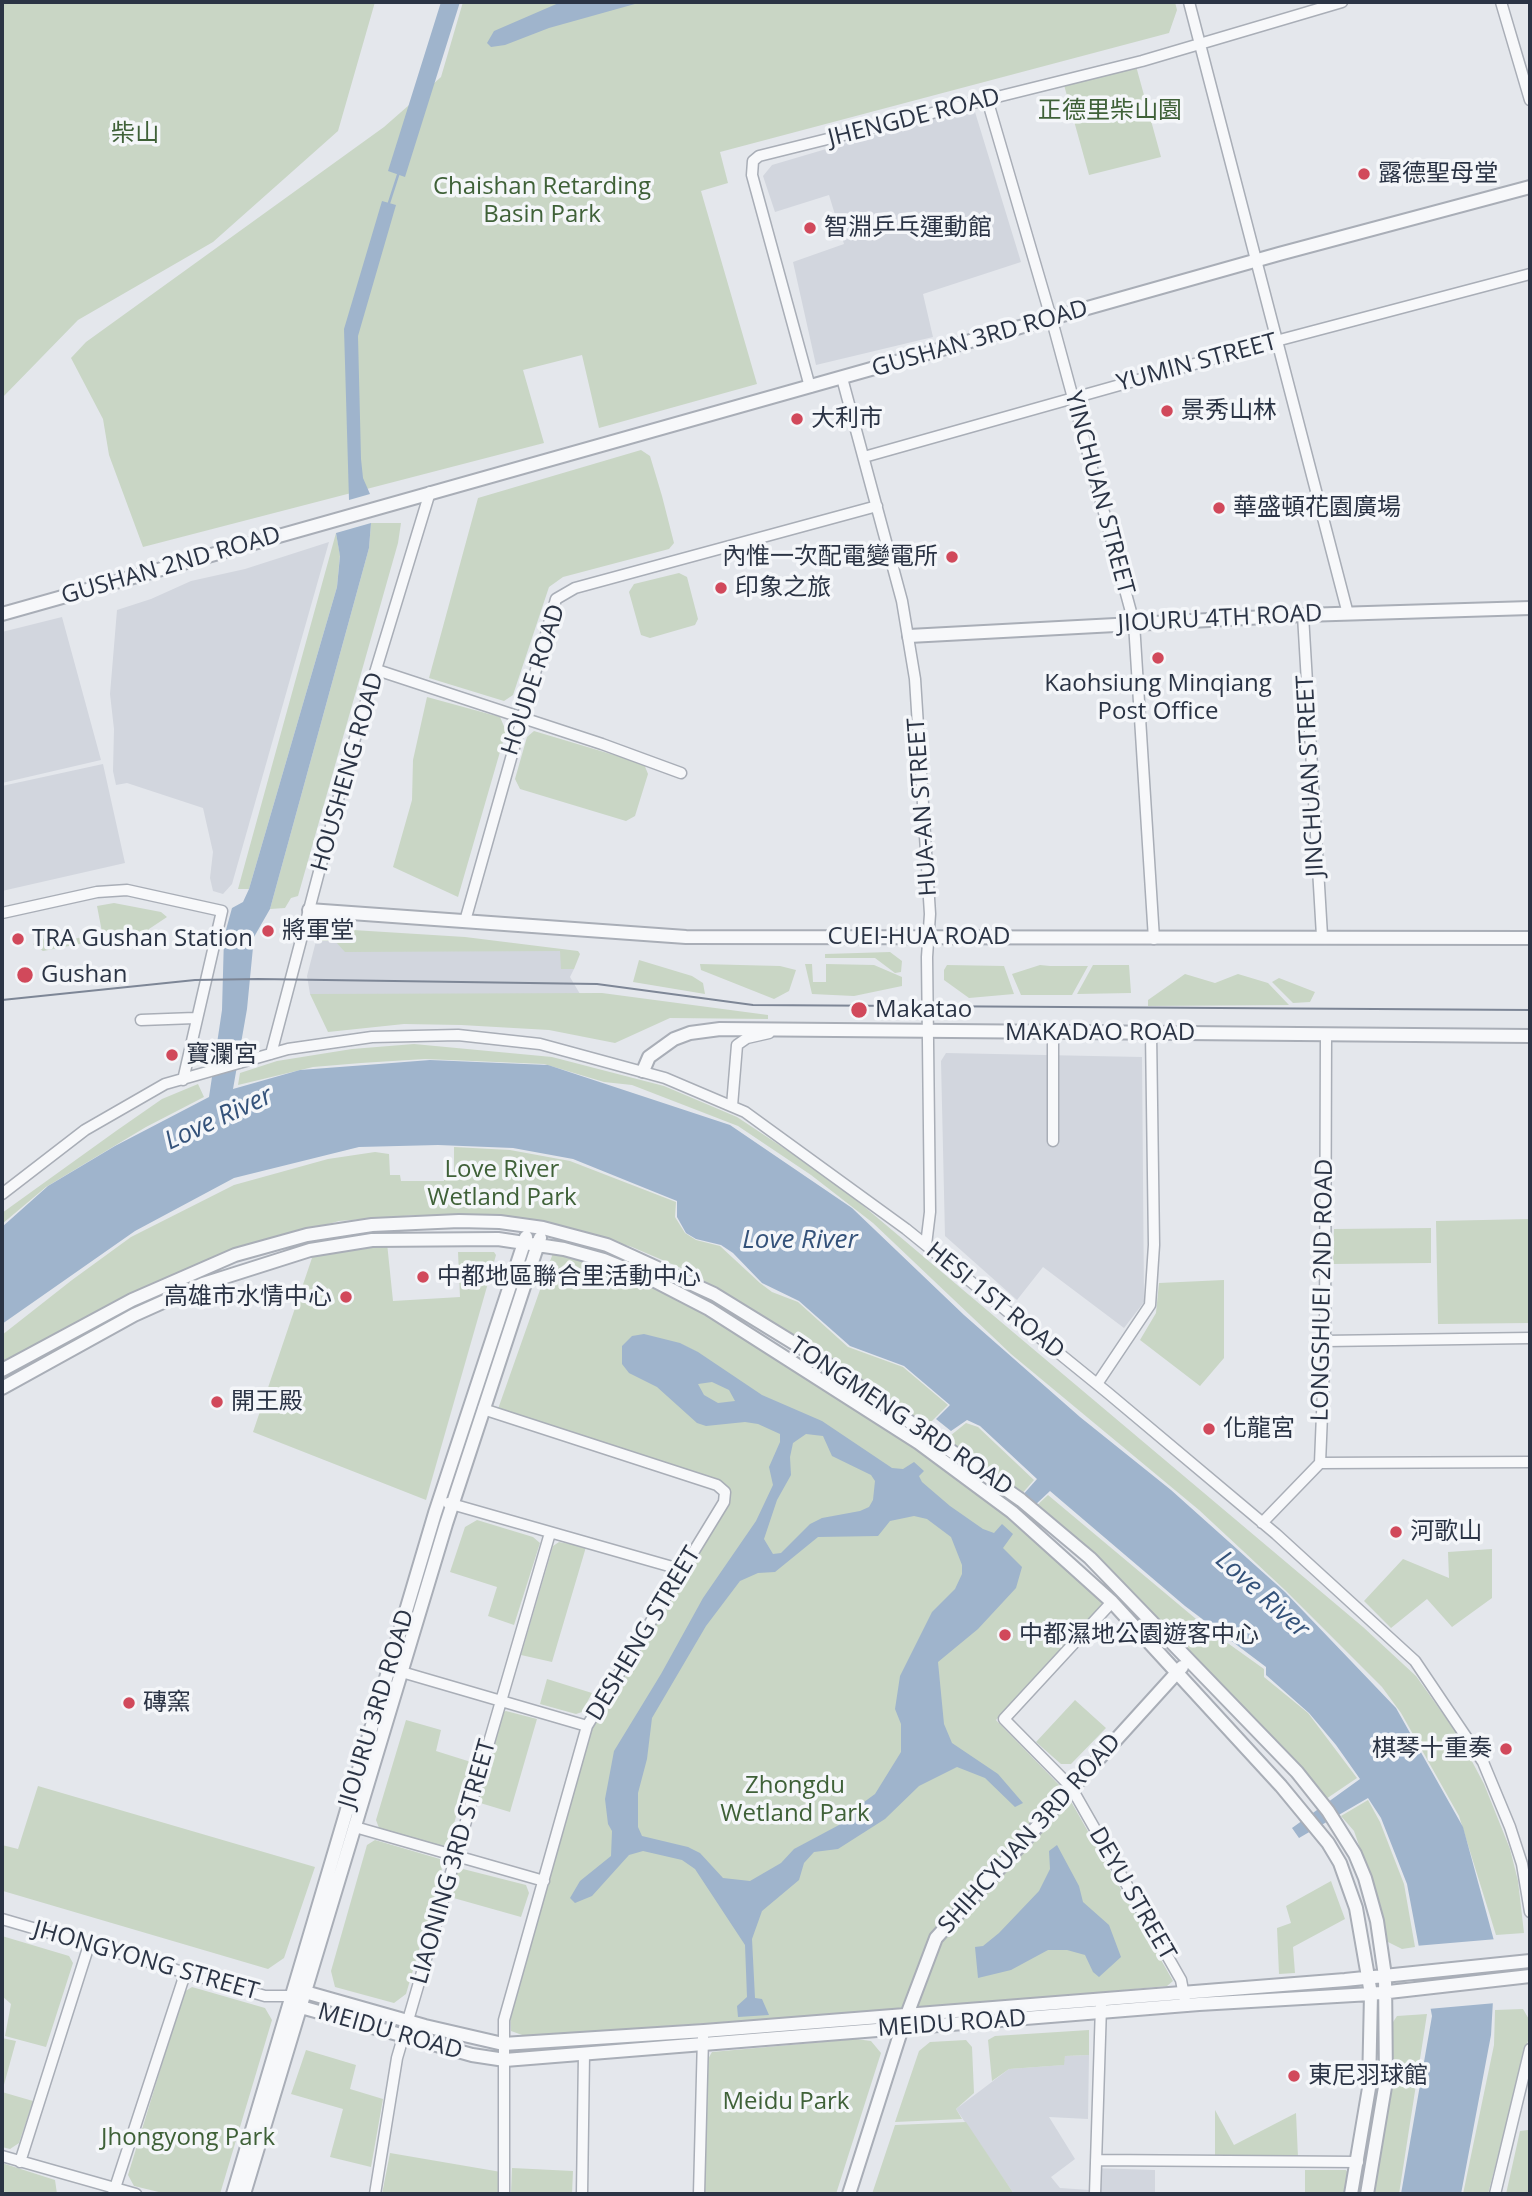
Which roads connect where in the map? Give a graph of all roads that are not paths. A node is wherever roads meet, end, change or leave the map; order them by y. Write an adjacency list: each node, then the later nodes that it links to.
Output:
1 (1189, 2): 4 (street)
2 (1342, 2): 4 (street, JHENGDE ROAD)
3 (1501, 2): 6 (street)
4 (1200, 45): 5 (street, JHENGDE ROAD); 8 (street)
5 (986, 99): 10 (street, YINCHUAN STREET); 13 (street, JHENGDE ROAD)
6 (1530, 100)
7 (1530, 187): 8 (street, GUSHAN 3RD ROAD)
8 (1255, 261): 10 (street, GUSHAN 3RD ROAD); 11 (street)
9 (1530, 274): 11 (street, YUMIN STREET)
10 (1051, 318): 12 (street, GUSHAN 3RD ROAD); 14 (street, YINCHUAN STREET)
11 (1276, 341): 14 (street, YUMIN STREET); 20 (street)
12 (842, 378): 13 (street, GUSHAN 3RD ROAD); 15 (street, HUA-AN STREET)
13 (810, 387): 16 (street, GUSHAN 3RD ROAD)
14 (1073, 397): 15 (street, YUMIN STREET); 22 (street, YINCHUAN STREET)
15 (864, 457): 17 (street, HUA-AN STREET)
16 (430, 492): 19 (street, GUSHAN 2ND ROAD); 24 (street, HOUSHENG ROAD)
17 (877, 506): 23 (street, HUA-AN STREET); 25 (street, HOUDE ROAD)
18 (1530, 608): 20 (street, JIOURU 4TH ROAD)
19 (2, 614)
20 (1348, 614): 21 (street, JIOURU 4TH ROAD)
21 (1303, 615): 22 (street, JIOURU 4TH ROAD); 30 (street, JINCHUAN STREET)
22 (1134, 623): 23 (street, JIOURU 4TH ROAD); 33 (street, YINCHUAN STREET)
23 (909, 636): 31 (street, HUA-AN STREET)
24 (377, 670): 25 (street); 27 (street, HOUSHENG ROAD)
25 (520, 718): 26 (street); 29 (street, HOUDE ROAD)
26 (681, 773)
27 (309, 909): 29 (street, CUEI-HUA ROAD); 42 (street, HOUSHENG ROAD)
28 (2, 913): 34 (street)
29 (465, 921): 31 (street, CUEI-HUA ROAD)
30 (1322, 936): 32 (street, CUEI-HUA ROAD); 33 (street, CUEI-HUA ROAD)
31 (929, 937): 33 (street, CUEI-HUA ROAD); 37 (street, HUA-AN STREET)
32 (1530, 938)
33 (1154, 939)
34 (195, 1018): 35 (street); 44 (street)
35 (141, 1020)
36 (785, 1030): 37 (street, MAKADAO ROAD); 43 (street, MAKADAO ROAD); 45 (street)
37 (928, 1032): 39 (street, MAKADAO ROAD); 53 (street, HUA-AN STREET)
38 (1151, 1032): 39 (street, MAKADAO ROAD); 40 (street, MAKADAO ROAD); 58 (street)
39 (1053, 1034): 46 (street)
40 (1326, 1034): 41 (street, MAKADAO ROAD); 56 (street, LONGSHUEI 2ND ROAD)
41 (1530, 1036)
42 (271, 1054): 43 (street, HESI 1ST ROAD); 44 (street, HESI 1ST ROAD)
43 (643, 1071): 45 (street, HESI 1ST ROAD)
44 (183, 1080): 47 (street)
45 (732, 1107): 53 (street, HESI 1ST ROAD)
46 (1053, 1140)
47 (2, 1194)
48 (423, 1222): 49 (street, TONGMENG 3RD ROAD); 50 (street, TONGMENG 3RD ROAD); 51 (street)
49 (536, 1227): 52 (street, JIOURU 3RD ROAD); 69 (street, TONGMENG 3RD ROAD)
50 (307, 1235): 54 (street); 57 (street, TONGMENG 3RD ROAD)
51 (424, 1238): 52 (street, TONGMENG 3RD ROAD); 54 (street, TONGMENG 3RD ROAD)
52 (531, 1243): 60 (street, JIOURU 3RD ROAD); 63 (street, JIOURU 3RD ROAD); 68 (street, TONGMENG 3RD ROAD)
53 (926, 1245): 58 (street, HESI 1ST ROAD)
54 (310, 1250): 59 (street, TONGMENG 3RD ROAD)
55 (1530, 1338): 56 (street)
56 (1325, 1341): 62 (street, LONGSHUEI 2ND ROAD)
57 (2, 1370)
58 (1097, 1384): 65 (street, HESI 1ST ROAD)
59 (2, 1388)
60 (483, 1409): 64 (street, JIOURU 3RD ROAD); 67 (street, DESHENG STREET)
61 (1530, 1462): 62 (street)
62 (1320, 1463): 65 (street)
63 (439, 1500): 64 (street); 70 (street, JIOURU 3RD ROAD)
64 (453, 1504): 66 (street); 71 (street, JIOURU 3RD ROAD)
65 (1262, 1522): 81 (street, HESI 1ST ROAD)
66 (550, 1533): 67 (street); 73 (street, LIAONING 3RD STREET)
67 (683, 1570): 74 (street, DESHENG STREET)
68 (1112, 1602): 72 (street, TONGMENG 3RD ROAD); 75 (street, DEYU STREET)
69 (1191, 1659): 72 (street, SHIHCYUAN 3RD ROAD); 79 (street, TONGMENG 3RD ROAD)
70 (388, 1668): 71 (street); 93 (street, JIOURU 3RD ROAD)
71 (402, 1672): 73 (street); 76 (street, JIOURU 3RD ROAD)
72 (1178, 1672): 75 (street, SHIHCYUAN 3RD ROAD); 80 (street, TONGMENG 3RD ROAD)
73 (500, 1700): 74 (street); 77 (street, LIAONING 3RD STREET)
74 (587, 1726): 78 (street, DESHENG STREET)
75 (1071, 1787): 89 (street, DEYU STREET); 97 (street, SHIHCYUAN 3RD ROAD)
76 (355, 1827): 77 (street); 90 (street, JIOURU 3RD ROAD)
77 (455, 1856): 78 (street); 98 (street, LIAONING 3RD STREET)
78 (544, 1881): 102 (street, DESHENG STREET)
79 (1373, 1902): 80 (street); 86 (street, TONGMENG 3RD ROAD)
80 (1356, 1908): 88 (street, TONGMENG 3RD ROAD)
81 (1530, 1912)
82 (2, 1919): 83 (street, JHONGYONG STREET)
83 (89, 1945): 85 (street, JHONGYONG STREET); 109 (street)
84 (1527, 1961): 86 (street, MEIDU ROAD)
85 (184, 1974): 93 (street, JHONGYONG STREET); 111 (street)
86 (1385, 1976): 88 (street, MEIDU ROAD); 91 (street, TONGMENG 3RD ROAD)
87 (1527, 1976): 91 (street, MEIDU ROAD)
88 (1369, 1978): 89 (street, MEIDU ROAD); 92 (street, TONGMENG 3RD ROAD)
89 (1185, 1991): 94 (street, MEIDU ROAD); 95 (street, DEYU STREET)
90 (305, 1992): 93 (street, MEIDU ROAD); 96 (street, JIOURU 3RD ROAD); 98 (street, MEIDU ROAD)
91 (1386, 1992): 92 (street, MEIDU ROAD); 122 (street, TONGMENG 3RD ROAD)
92 (1370, 1994): 95 (street, MEIDU ROAD); 110 (street, TONGMENG 3RD ROAD)
93 (291, 1996): 96 (street, MEIDU ROAD); 113 (street, JIOURU 3RD ROAD)
94 (1101, 2006): 95 (street, MEIDU ROAD); 97 (street, MEIDU ROAD); 99 (street, MEIDU ROAD); 108 (street)
95 (1186, 2006)
96 (301, 2007): 101 (street, MEIDU ROAD); 114 (street, JIOURU 3RD ROAD)
97 (909, 2013): 99 (street, SHIHCYUAN 3RD ROAD); 100 (street, MEIDU ROAD)
98 (408, 2021): 101 (street, LIAONING 3RD STREET); 102 (street, MEIDU ROAD)
99 (902, 2028): 103 (street, MEIDU ROAD); 119 (street)
100 (704, 2031): 102 (street, MEIDU ROAD); 103 (street)
101 (403, 2037): 106 (street, MEIDU ROAD); 115 (street, LIAONING 3RD STREET)
102 (503, 2043): 106 (street, DESHENG STREET)
103 (703, 2046): 105 (street, MEIDU ROAD); 118 (street)
104 (1530, 2049): 123 (street)
105 (584, 2054): 106 (street, MEIDU ROAD); 117 (street)
106 (505, 2060): 116 (street, DESHENG STREET)
107 (2, 2156): 109 (street)
108 (1096, 2160): 110 (street); 120 (street)
109 (20, 2162): 111 (street)
110 (1358, 2162): 121 (street, TONGMENG 3RD ROAD)
111 (114, 2192): 112 (street)
112 (136, 2194)
113 (233, 2194)
114 (244, 2194)
115 (374, 2194)
116 (505, 2194)
117 (582, 2194)
118 (699, 2194)
119 (849, 2194)
120 (1095, 2194)
121 (1351, 2194)
122 (1367, 2194)
123 (1494, 2194)

